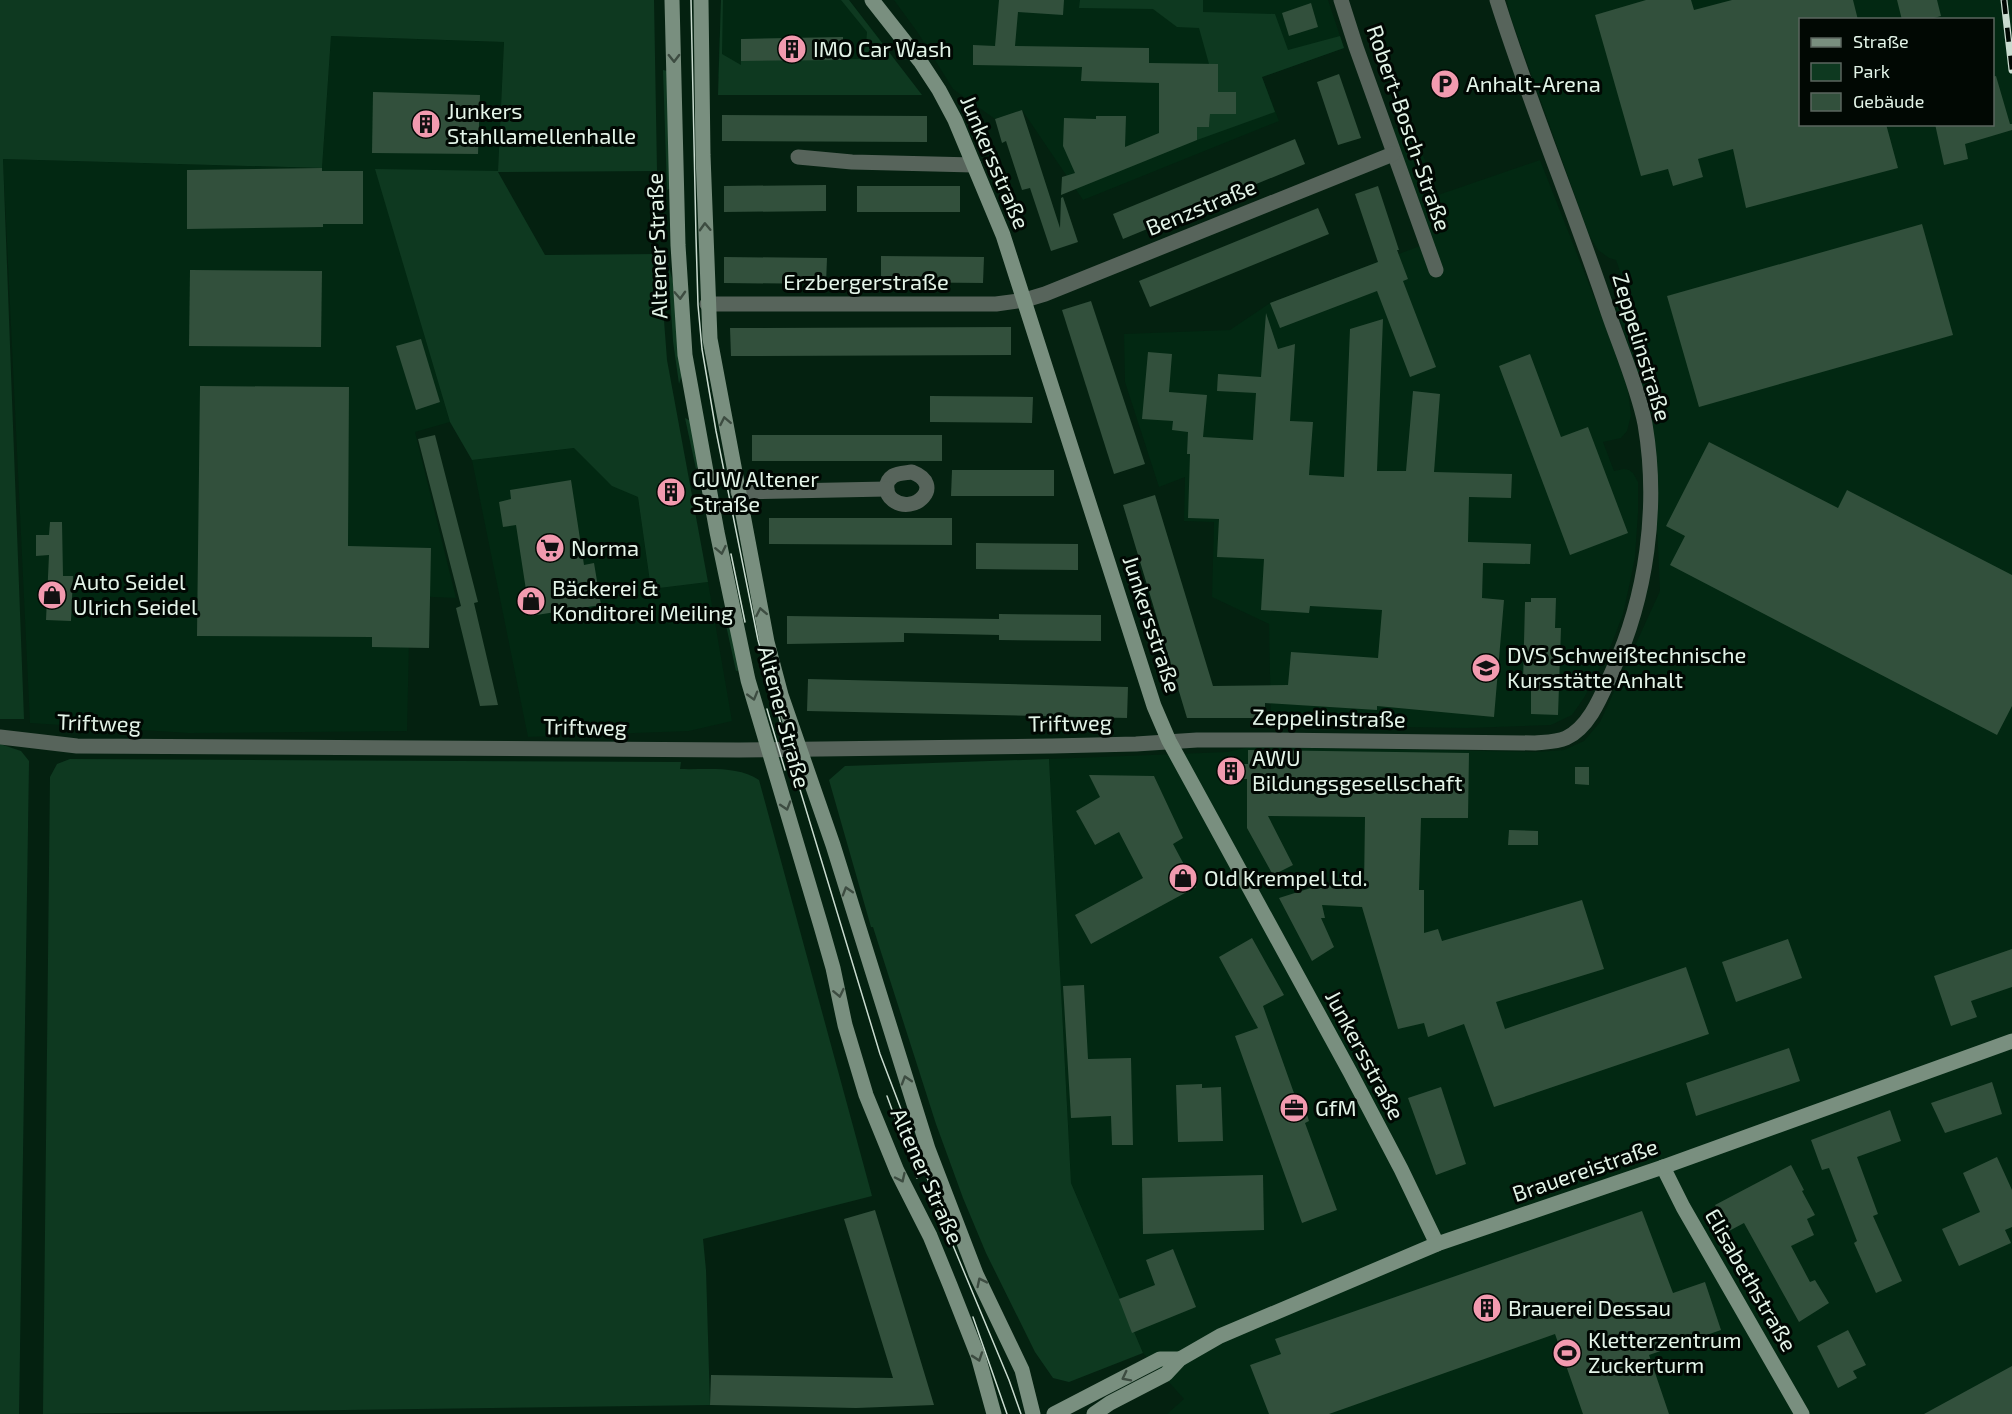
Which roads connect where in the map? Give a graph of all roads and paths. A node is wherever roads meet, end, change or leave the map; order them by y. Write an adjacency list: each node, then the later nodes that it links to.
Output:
1 (672, 0): 16 (main road, Altener Straße, one-way to 16)
2 (701, 0): 11 (main road, Altener Straße, one-way to 2)
3 (872, 0): 8 (main road, Junkersstraße)
4 (1341, 0): 6 (street, Robert-Bosch-Straße)
5 (1497, 0): 15 (street, Zeppelinstraße)
6 (1393, 154): 9 (street, Robert-Bosch-Straße); 10 (street, Benzstraße)
7 (798, 157): 8 (street)
8 (974, 165): 10 (main road, Junkersstraße)
9 (1436, 270)
10 (1025, 300): 11 (street, Erzbergerstraße); 15 (main road, Junkersstraße)
11 (707, 304): 13 (main road, Altener Straße, one-way to 11)
12 (886, 489): 13 (street)
13 (738, 492): 17 (main road, Altener Straße, one-way to 13)
14 (0, 737): 16 (street, Triftweg)
15 (1169, 741): 17 (street, Triftweg); 20 (main road, Junkersstraße)
16 (768, 750): 17 (street, Triftweg); 22 (main road, Altener Straße, one-way to 22)
17 (799, 750): 23 (main road, Altener Straße, one-way to 17)
18 (2012, 1041): 19 (main road, Brauereistraße)
19 (1663, 1167): 20 (main road, Brauereistraße); 26 (main road, Elisabethstraße)
20 (1437, 1244): 21 (main road, Brauereistraße)
21 (1180, 1359): 24 (main road, Brauereistraße, one-way to 24); 25 (main road, Brauereistraße)
22 (994, 1414)
23 (1033, 1414)
24 (1054, 1414)
25 (1094, 1414)
26 (1802, 1414)

